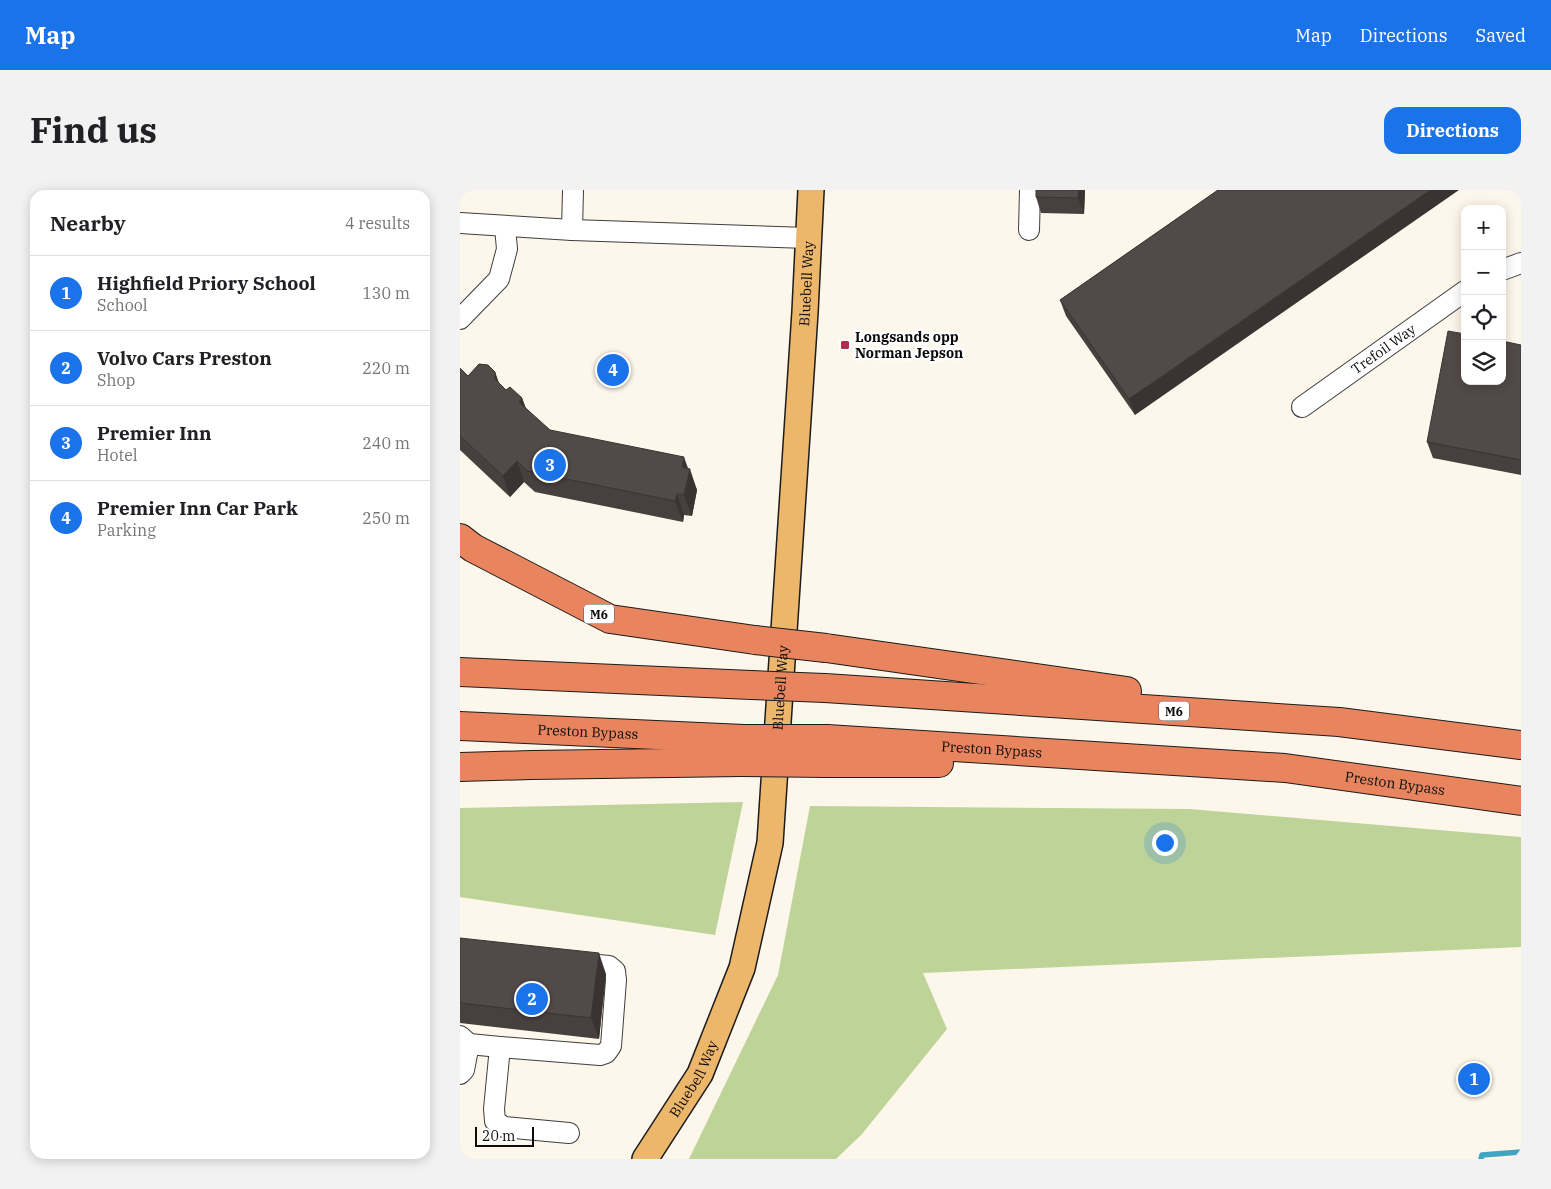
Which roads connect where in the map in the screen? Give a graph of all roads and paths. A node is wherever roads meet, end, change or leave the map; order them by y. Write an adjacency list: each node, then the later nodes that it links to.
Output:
1 (573, 190): 6 (street)
2 (811, 190): 8 (main road, Bluebell Way)
3 (1030, 190): 7 (street)
4 (460, 223): 5 (street)
5 (497, 226): 6 (street); 12 (street)
6 (572, 230): 8 (street)
7 (1029, 230)
8 (808, 238): 27 (main road, Bluebell Way)
9 (1521, 263): 10 (street)
10 (1506, 269)
11 (1461, 294): 13 (street, Trefoil Way)
12 (460, 319)
13 (1302, 407)
14 (460, 538): 16 (highway, M6, bridge)
15 (460, 672): 16 (highway, M6, bridge)
16 (1340, 722): 18 (highway, M6)
17 (460, 726): 19 (highway, Preston Bypass)
18 (1521, 746)
19 (743, 750): 20 (highway); 21 (highway, Preston Bypass, bridge)
20 (460, 767)
21 (1521, 801)
22 (561, 961): 24 (street)
23 (465, 1040): 24 (street); 25 (street)
24 (500, 1047): 26 (street)
25 (460, 1074)
26 (569, 1133)
27 (645, 1159)

